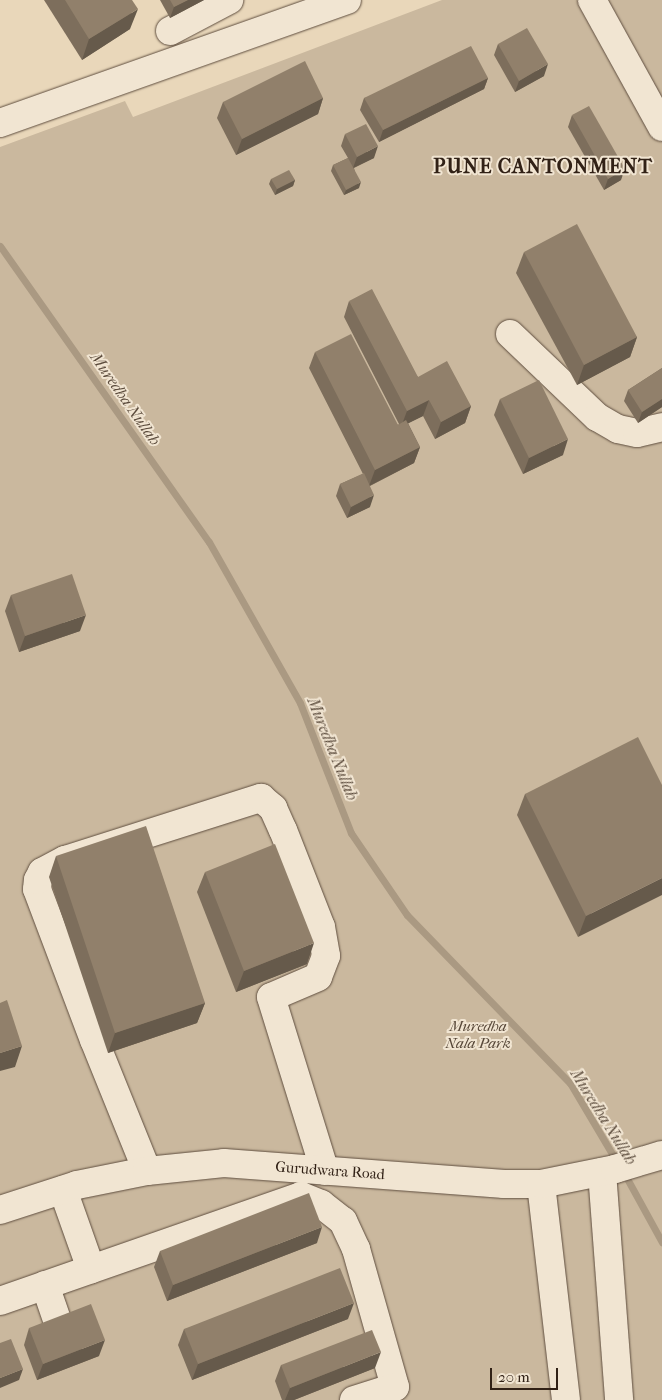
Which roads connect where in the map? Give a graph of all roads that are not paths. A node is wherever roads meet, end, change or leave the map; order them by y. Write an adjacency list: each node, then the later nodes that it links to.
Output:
1 (347, 0): 5 (street)
2 (592, 0): 7 (street)
3 (226, 2): 4 (street); 5 (street)
4 (170, 31)
5 (241, 39): 6 (street)
6 (0, 124)
7 (662, 127)
8 (510, 334): 9 (street)
9 (662, 427)
10 (662, 1154): 11 (street, Gurudwara Road)
11 (608, 1170): 14 (street, Gurudwara Road); 23 (street)
12 (147, 1171): 13 (street, Gurudwara Road); 13 (street); 15 (street, Gurudwara Road)
13 (325, 1171): 14 (street, Gurudwara Road)
14 (541, 1184): 22 (street)
15 (63, 1190): 16 (street, Gurudwara Road); 17 (street)
16 (1, 1206)
17 (91, 1269): 18 (street); 21 (street)
18 (45, 1285): 19 (street); 20 (street)
19 (0, 1301)
20 (58, 1322)
21 (354, 1400)
22 (566, 1400)
23 (619, 1400)

